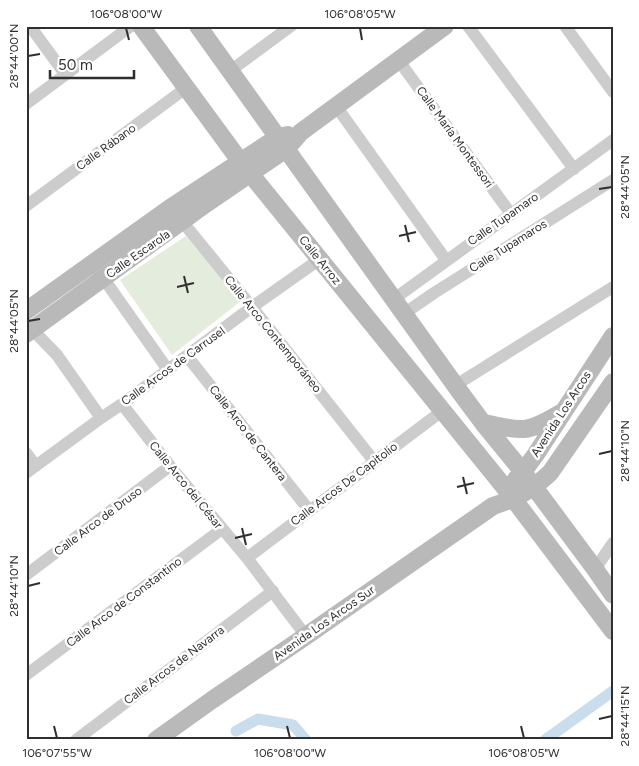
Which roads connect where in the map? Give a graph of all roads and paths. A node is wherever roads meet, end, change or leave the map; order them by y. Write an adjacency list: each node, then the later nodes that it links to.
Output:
1 (30, 26): 11 (street)
2 (132, 26): 11 (street)
3 (141, 26): 12 (main road, Calle Arroz)
4 (198, 26): 10 (main road)
5 (291, 26): 10 (street)
6 (445, 26): 9 (main road)
7 (468, 26): 19 (street)
8 (565, 26): 13 (street)
9 (399, 61): 15 (main road); 23 (street, Calle María Montessori)
10 (230, 71): 17 (main road)
11 (66, 74): 14 (street)
12 (186, 88): 18 (main road, Calle Arroz); 21 (street, Calle Rábano)
13 (613, 92)
14 (26, 104)
15 (336, 106): 17 (main road); 26 (street)
16 (613, 140): 19 (street, Calle Tupamaro)
17 (282, 143): 18 (main road); 30 (main road)
18 (245, 167): 22 (main road, Calle Escarola); 24 (main road, Calle Escarola); 25 (main road, Calle Arroz)
19 (574, 169): 23 (street, Calle Tupamaro)
20 (613, 180): 33 (street, Calle Tupamaros)
21 (26, 206)
22 (170, 208): 24 (street, Calle Arco Contemporáneo); 27 (main road, Calle Escarola)
23 (511, 214): 26 (street, Calle Tupamaro)
24 (182, 222): 28 (main road, Calle Escarola); 31 (street, Calle Arco Contemporáneo)
25 (320, 259): 31 (street, Calle Arcos de Carrusel); 41 (main road, Calle Arroz)
26 (446, 260): 30 (street, Calle Tupamaro)
27 (93, 264): 28 (street); 32 (main road, Calle Escarola)
28 (104, 278): 34 (main road, Calle Escarola); 37 (street)
29 (613, 287): 39 (street)
30 (394, 299): 33 (main road)
31 (252, 307): 36 (street, Calle Arcos de Carrusel); 46 (street, Calle Arco Contemporáneo)
32 (26, 311)
33 (405, 313): 39 (main road)
34 (28, 329): 43 (street)
35 (613, 336): 42 (main road, Avenida Los Arcos)
36 (187, 356): 37 (street, Calle Arcos de Carrusel); 52 (street, Calle Arco de Cantera)
37 (168, 370): 40 (street, Calle Arcos de Carrusel)
38 (613, 382): 50 (main road, Avenida Los Arcos)
39 (456, 385): 44 (main road)
40 (122, 404): 43 (street, Calle Arcos de Carrusel); 47 (street, Calle Arco del César)
41 (442, 411): 46 (street, Calle Arcos De Capitolio); 51 (main road, Calle Arroz)
42 (564, 411): 44 (main road); 49 (main road, Avenida Los Arcos)
43 (101, 418): 48 (street, Calle Arcos de Carrusel)
44 (483, 423): 49 (main road)
45 (26, 452): 48 (street)
46 (374, 461): 52 (street, Calle Arcos De Capitolio)
47 (170, 466): 53 (street, Calle Arco del César); 57 (street, Calle Arco de Druso)
48 (31, 469)
49 (523, 472): 50 (main road); 51 (main road, Avenida Los Arcos)
50 (534, 487): 51 (main road, Avenida Los Arcos); 56 (main road)
51 (509, 494): 60 (main road, Calle Arroz); 61 (main road, Avenida Los Arcos Sur)
52 (309, 510): 55 (street, Calle Arcos De Capitolio)
53 (222, 529): 55 (street, Calle Arco del César); 62 (street, Calle Arco de Constantino)
54 (613, 543): 56 (street)
55 (247, 558): 58 (street, Calle Arco del César)
56 (595, 569): 59 (main road)
57 (26, 575)
58 (272, 591): 61 (street, Calle Arco del César); 63 (street, Calle Arcos de Navarra)
59 (613, 594)
60 (613, 631)
61 (306, 636): 64 (main road, Avenida Los Arcos Sur)
62 (26, 675)
63 (76, 740)
64 (156, 740)

